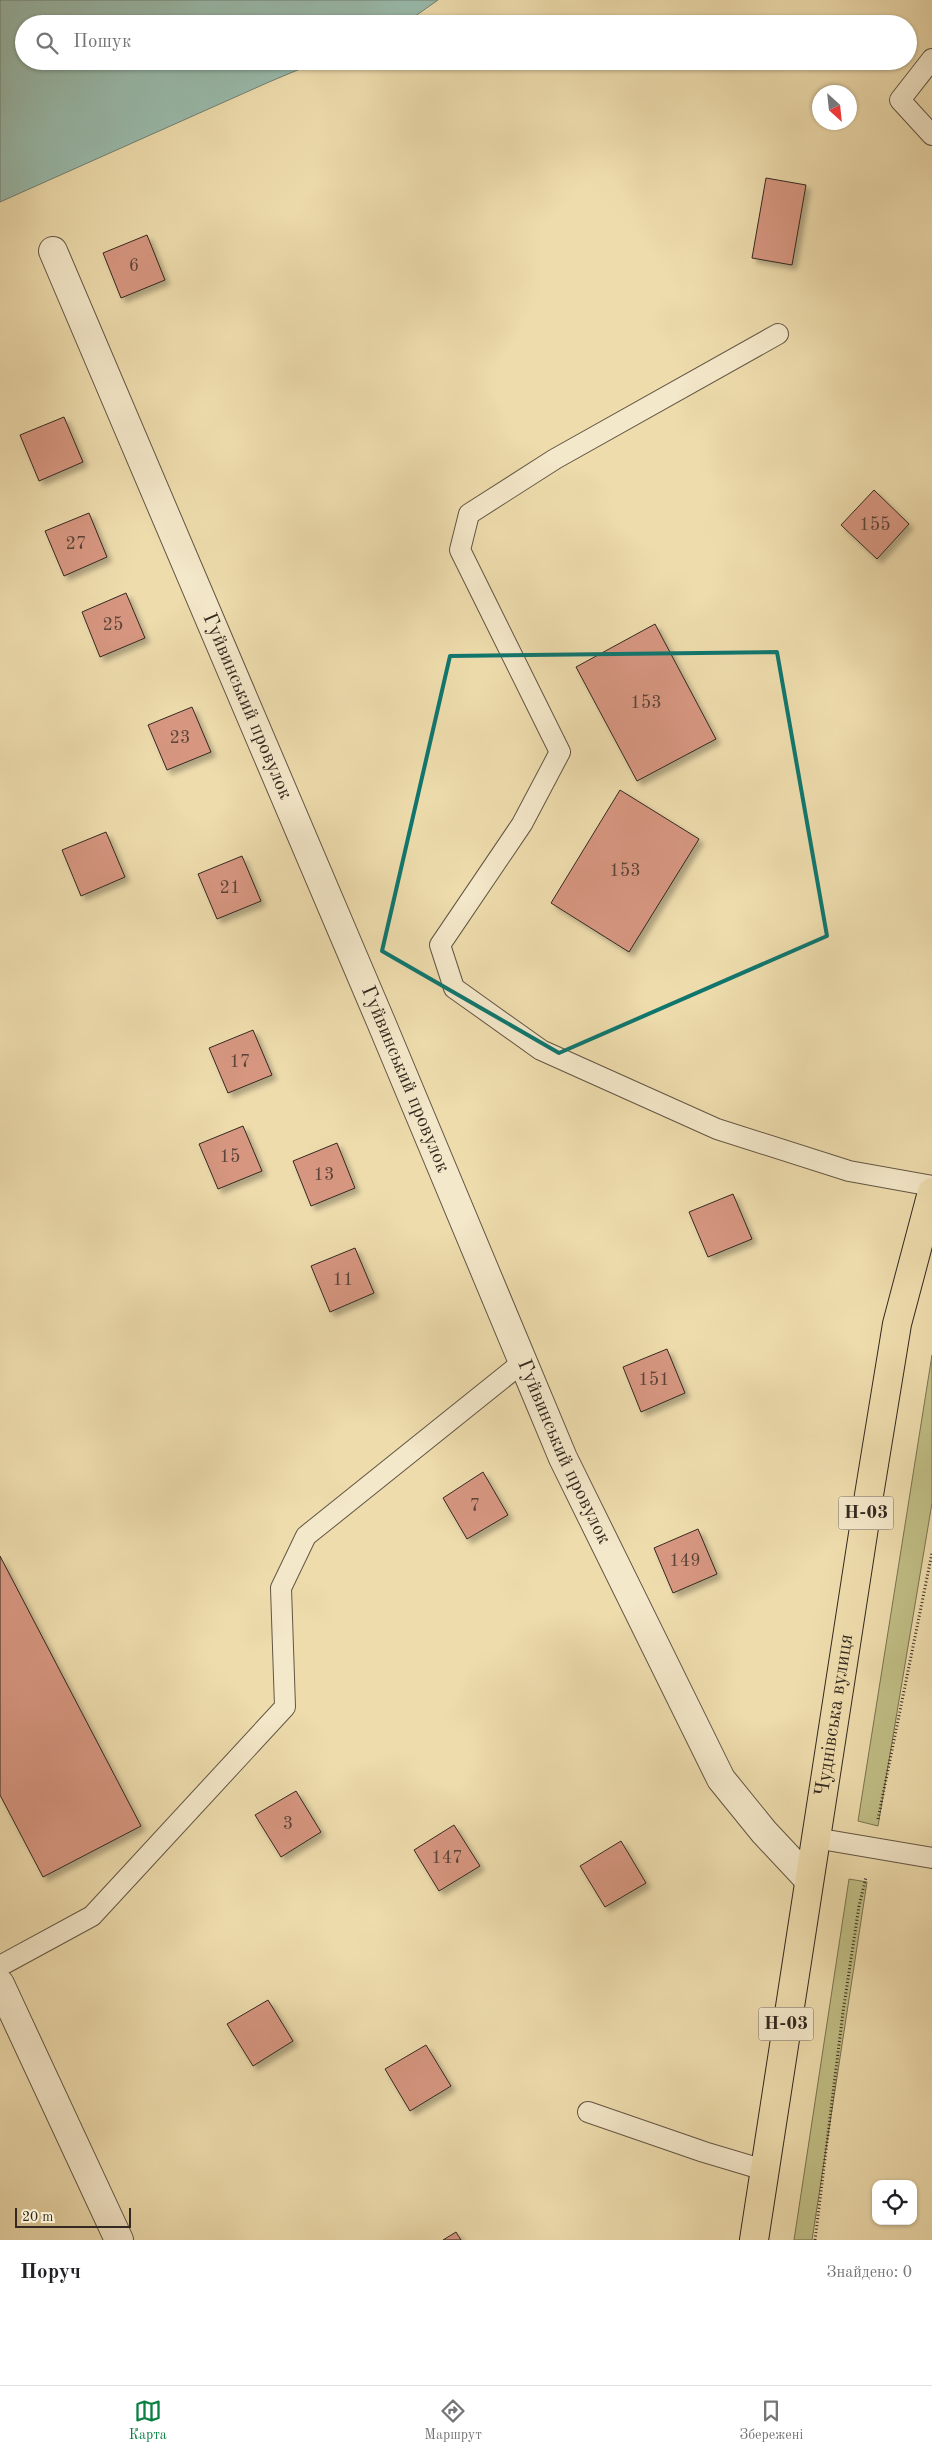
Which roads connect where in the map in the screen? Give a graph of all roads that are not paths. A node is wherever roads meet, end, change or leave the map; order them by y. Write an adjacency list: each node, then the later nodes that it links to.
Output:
1 (932, 59): 2 (lane)
2 (932, 135)
3 (52, 251): 7 (street, Гуйвинський провулок)
4 (778, 334): 5 (lane)
5 (932, 1186)
6 (932, 1192): 8 (main road, Чуднівська вулиця / Н-03)
7 (523, 1362): 10 (street, Гуйвинський провулок); 11 (lane)
8 (815, 1838): 9 (lane); 10 (main road, Чуднівська вулиця / Н-03)
9 (932, 1858)
10 (808, 1879): 14 (main road, Чуднівська вулиця / Н-03)
11 (0, 1966)
12 (0, 1984): 15 (street)
13 (588, 2112): 14 (lane)
14 (764, 2170): 16 (main road, Чуднівська вулиця / Н-03)
15 (119, 2240)
16 (754, 2240)

